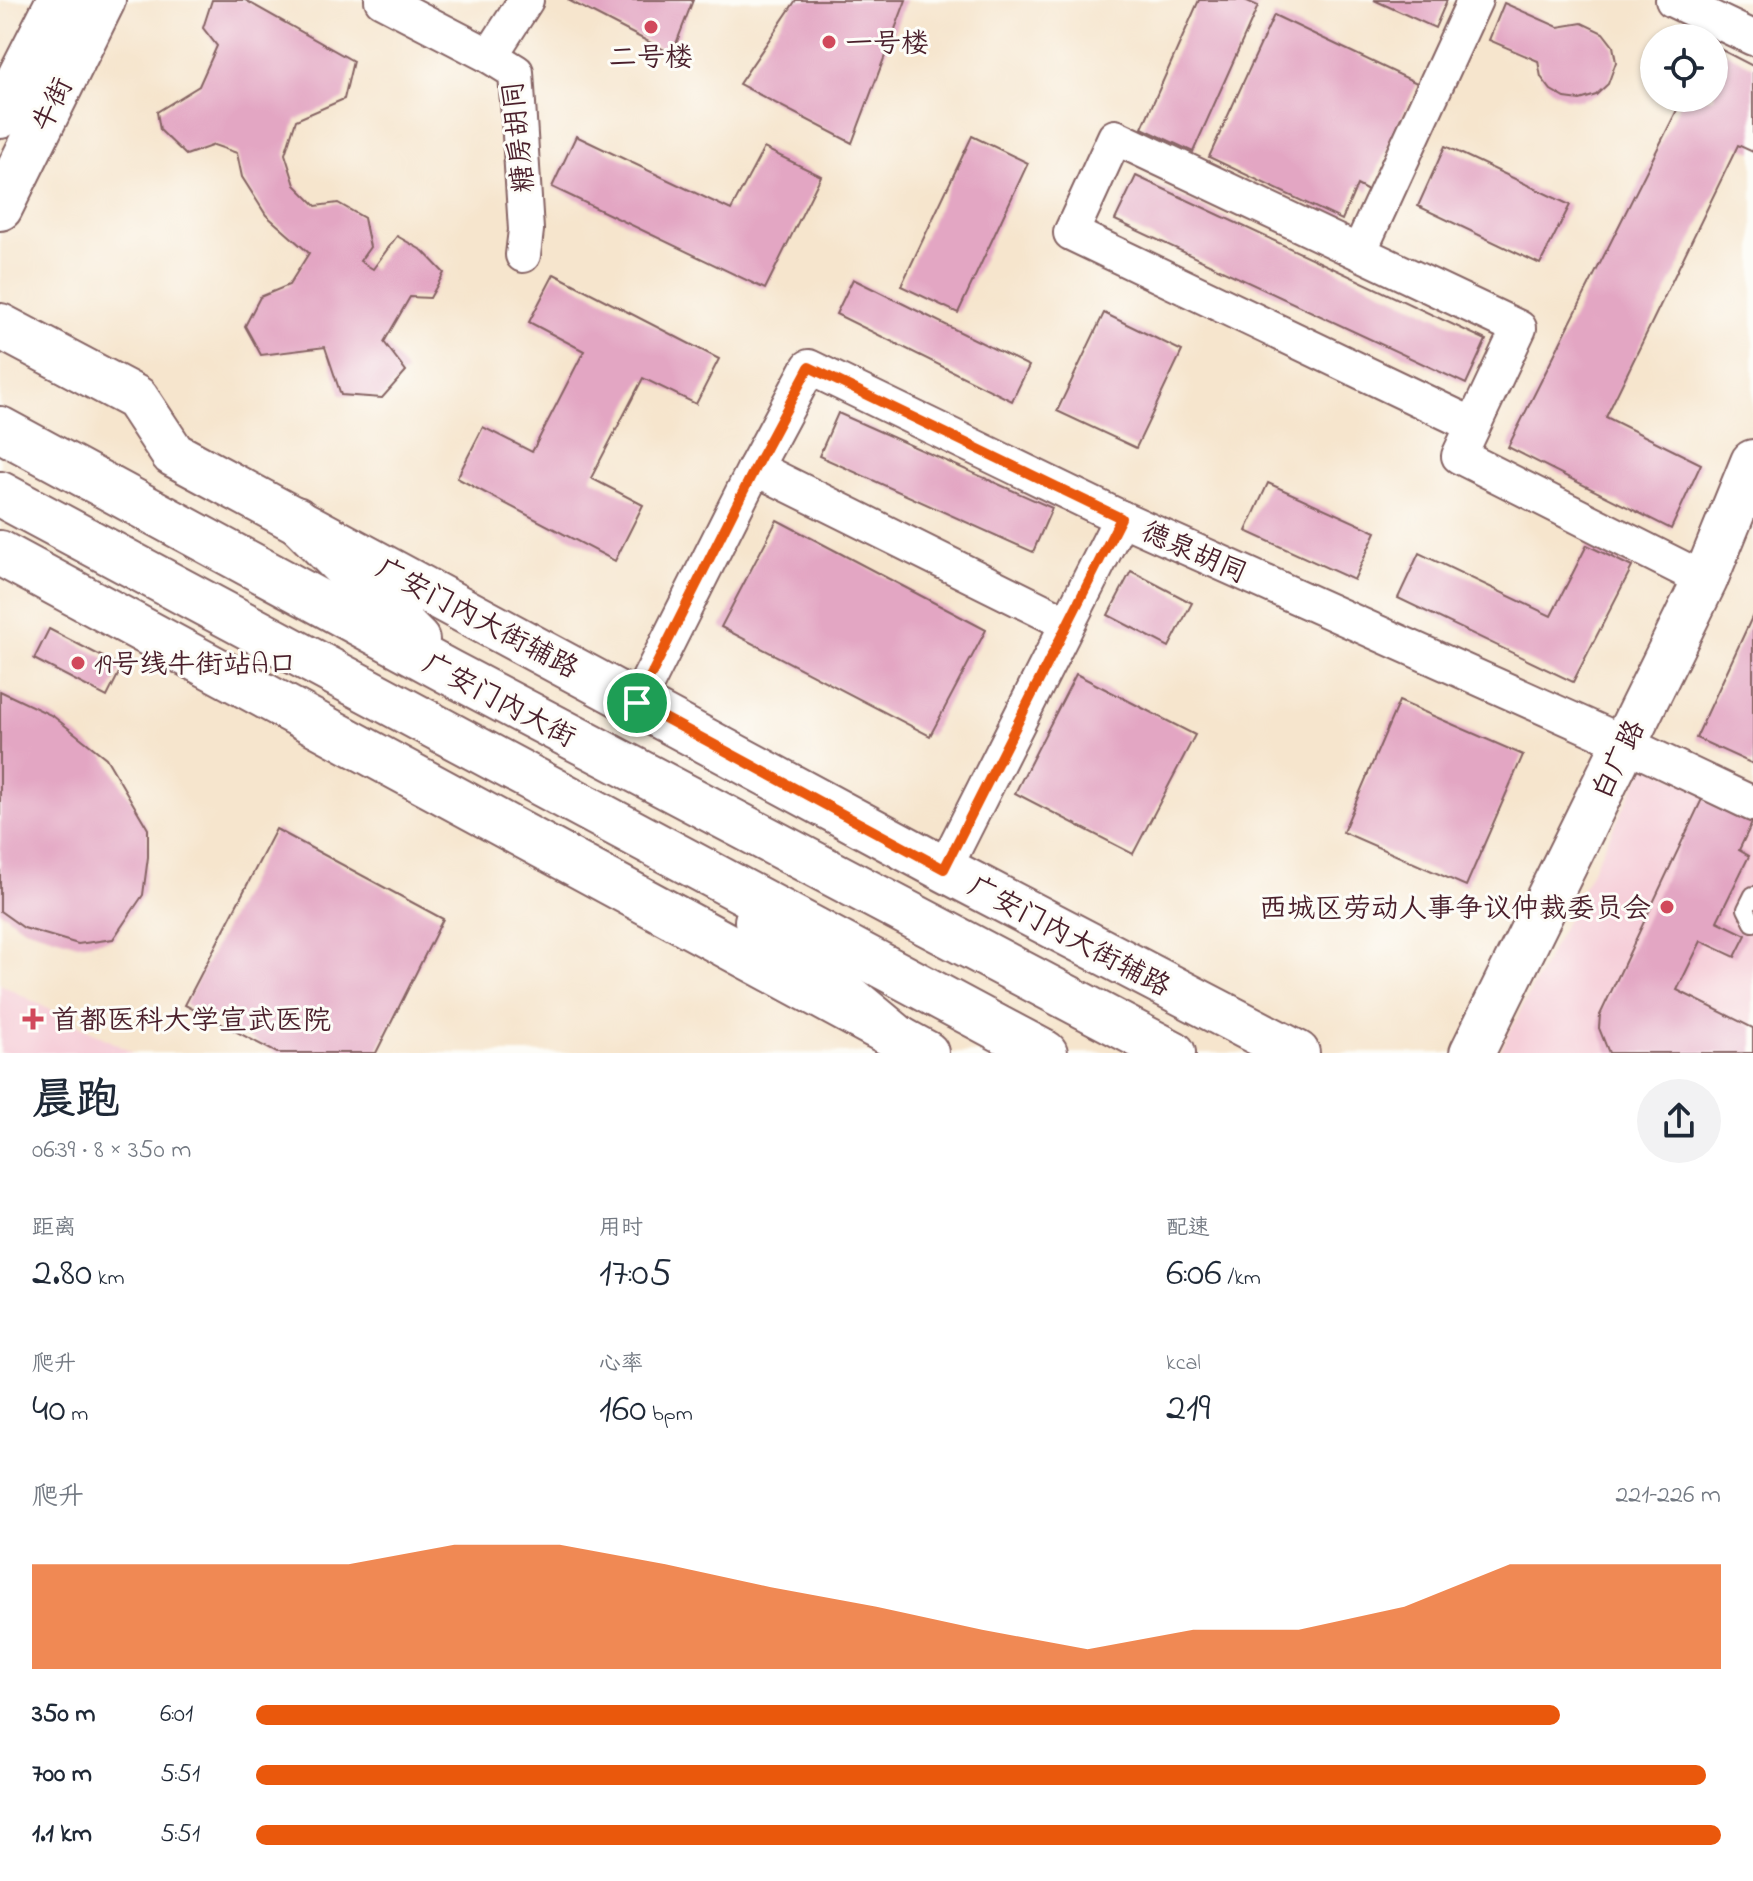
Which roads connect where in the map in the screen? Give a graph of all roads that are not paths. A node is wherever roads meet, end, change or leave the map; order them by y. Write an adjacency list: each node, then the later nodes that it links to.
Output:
1 (59, 0): 9 (main road, 牛街)
2 (103, 0): 10 (main road, 牛街)
3 (382, 0): 8 (street, 糖房胡同)
4 (526, 0): 8 (street)
5 (1475, 0): 11 (street)
6 (1673, 0): 7 (street)
7 (1753, 38)
8 (490, 56): 12 (street, 糖房胡同)
9 (0, 116)
10 (0, 208)
11 (1359, 252): 14 (street); 14 (street)
12 (523, 255)
13 (0, 326): 20 (main road)
14 (1473, 425): 22 (street)
15 (0, 429): 24 (main road, 广安门内大街)
16 (1753, 462): 22 (main road, 白广路)
17 (755, 468): 19 (street, 德泉胡同); 23 (street); 25 (street, 德泉胡同)
18 (0, 494): 28 (main road, 广安门内大街)
19 (1121, 518): 23 (street); 26 (street, 德泉胡同)
20 (296, 519): 24 (main road); 25 (main road, 广安门内大街辅路)
21 (0, 553): 32 (main road)
22 (1705, 580): 26 (main road, 白广路)
23 (1067, 623): 29 (street)
24 (449, 672): 34 (main road, 广安门内大街)
25 (637, 703): 29 (main road, 广安门内大街辅路)
26 (1624, 743): 27 (street, 德泉胡同); 36 (main road, 白广路)
27 (1753, 804)
28 (685, 861): 32 (main road); 33 (main road, 广安门内大街)
29 (944, 869): 35 (main road, 广安门内大街辅路)
30 (1753, 895): 31 (lane)
31 (1753, 923)
32 (914, 1046)
33 (1045, 1053)
34 (1173, 1053)
35 (1297, 1053)
36 (1472, 1053)

